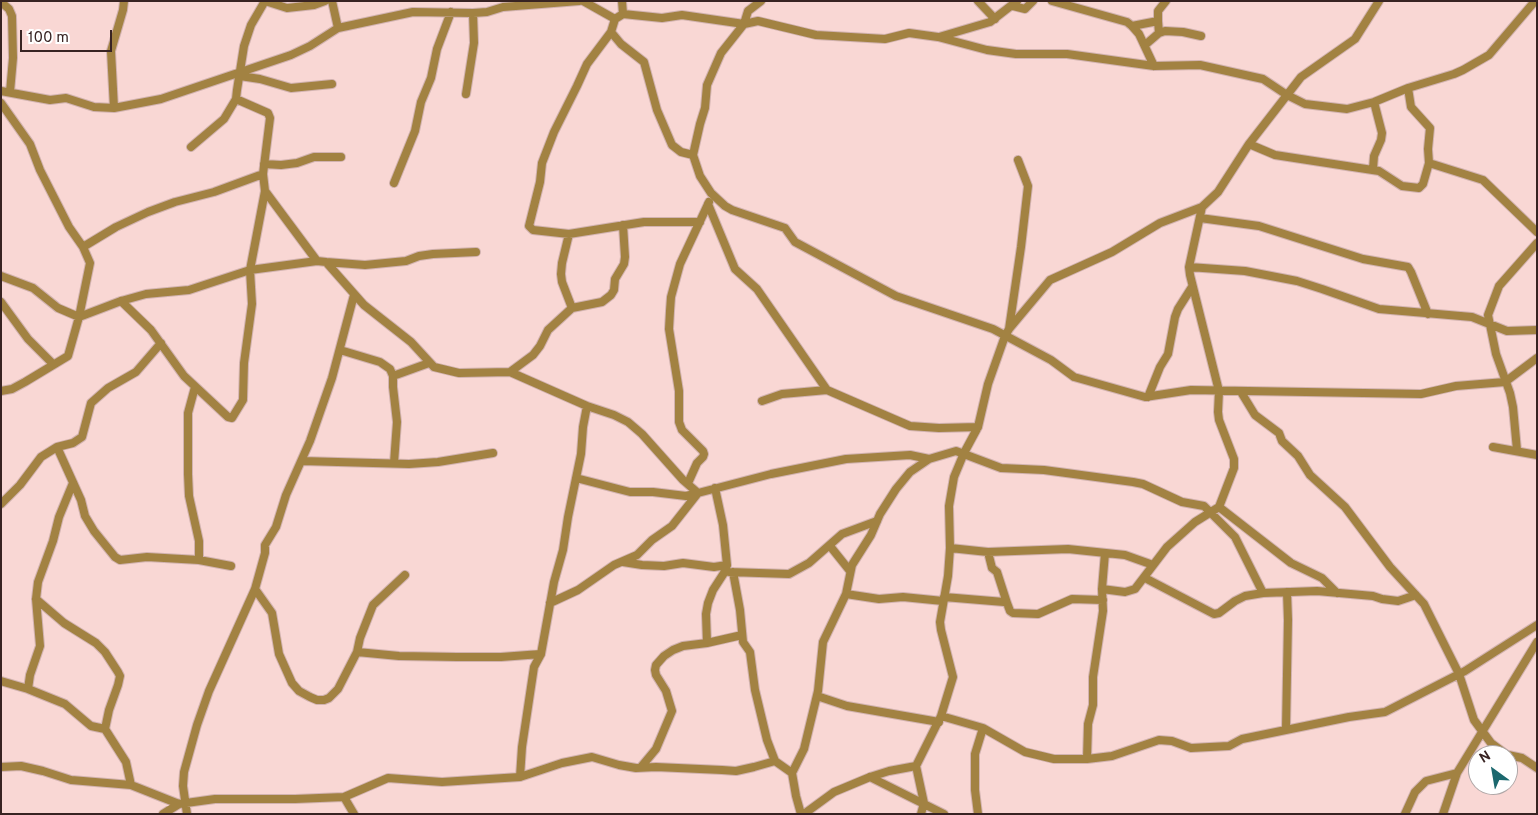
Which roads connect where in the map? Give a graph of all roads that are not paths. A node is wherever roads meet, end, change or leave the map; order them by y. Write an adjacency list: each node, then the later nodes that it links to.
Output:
1 (124, 1): 42 (street)
2 (265, 1): 3 (street); 32 (street)
3 (325, 1)
4 (332, 1): 25 (street)
5 (579, 1): 18 (street)
6 (583, 1): 20 (street)
7 (622, 1): 19 (street)
8 (761, 1): 23 (street)
9 (978, 1): 21 (street)
10 (1033, 1): 16 (street)
11 (1052, 1): 24 (street)
12 (1166, 1): 22 (street)
13 (1379, 1): 38 (street)
14 (1536, 1): 34 (street)
15 (1, 2): 36 (street)
16 (1015, 3): 21 (street)
17 (452, 12): 18 (street); 25 (street); 52 (street)
18 (473, 13): 37 (street)
19 (624, 14): 20 (street); 23 (street)
20 (615, 19): 26 (street)
21 (995, 19): 29 (street)
22 (1158, 21): 24 (street); 27 (street)
23 (744, 24): 29 (street); 45 (street)
24 (1132, 26): 30 (street)
25 (338, 28): 32 (street)
26 (611, 32): 45 (street); 61 (street)
27 (1158, 33): 28 (street); 30 (street)
28 (1201, 36)
29 (938, 37): 31 (street)
30 (1145, 45): 31 (street)
31 (1154, 66): 38 (street)
32 (240, 74): 33 (street); 39 (street); 42 (street)
33 (332, 84)
34 (1408, 88): 40 (street); 48 (street)
35 (1, 90): 36 (street)
36 (10, 92): 42 (street)
37 (466, 94)
38 (1287, 95): 40 (street); 43 (street)
39 (236, 99): 44 (street); 49 (street)
40 (1374, 102): 50 (street)
41 (1, 103): 63 (street)
42 (114, 108)
43 (1249, 144): 50 (street); 56 (street)
44 (191, 147)
45 (693, 155): 54 (street)
46 (341, 157): 49 (street)
47 (1018, 160): 79 (street)
48 (1430, 163): 50 (street); 60 (street)
49 (264, 164): 51 (street)
50 (1373, 169)
51 (263, 174): 53 (street); 63 (street)
52 (394, 183)
53 (264, 191): 65 (street); 68 (street)
54 (711, 193): 55 (street); 79 (street)
55 (708, 204): 58 (street); 89 (street)
56 (1202, 207): 57 (street); 79 (street)
57 (1200, 218): 67 (street); 75 (street)
58 (700, 222): 59 (street); 108 (street)
59 (623, 225): 61 (street); 74 (street)
60 (1537, 232)
61 (569, 234): 74 (street)
62 (1537, 243): 77 (street)
63 (82, 247): 76 (street)
64 (476, 252): 66 (street)
65 (316, 261): 66 (street); 68 (street)
66 (326, 262): 71 (street)
67 (1189, 267): 70 (street); 75 (street)
68 (250, 270): 72 (street); 88 (street)
69 (1, 276): 76 (street)
70 (1192, 286): 91 (street); 93 (street)
71 (354, 295): 81 (street); 83 (street)
72 (121, 301): 76 (street); 80 (street)
73 (1, 302): 84 (street)
74 (572, 308): 85 (street)
75 (1428, 314): 77 (street)
76 (79, 317): 84 (street)
77 (1489, 323): 78 (street); 87 (street)
78 (1537, 330)
79 (1007, 332): 93 (street); 96 (street)
80 (161, 343): 88 (street); 97 (street)
81 (340, 350): 86 (street); 104 (street)
82 (1537, 358): 87 (street)
83 (429, 363): 85 (street); 86 (street)
84 (53, 364): 90 (street)
85 (510, 372): 95 (street)
86 (393, 376): 105 (street)
87 (1505, 382): 92 (street); 99 (street)
88 (195, 387): 119 (street)
89 (827, 390): 94 (street); 96 (street)
90 (1, 391)
91 (1219, 392): 92 (street); 93 (street); 112 (street)
92 (1242, 392): 133 (street)
93 (1148, 397)
94 (762, 401)
95 (587, 406): 106 (street); 108 (street)
96 (978, 427): 101 (street)
97 (57, 447): 107 (street); 111 (street)
98 (1493, 447): 99 (street)
99 (1517, 450): 102 (street)
100 (493, 453): 105 (street)
101 (964, 454): 103 (street); 113 (street); 116 (street)
102 (1537, 454)
103 (929, 459): 109 (street); 114 (street)
104 (302, 460): 105 (street); 127 (street)
105 (394, 463)
106 (576, 478): 110 (street); 137 (street)
107 (73, 483): 119 (street); 134 (street)
108 (688, 484): 110 (street)
109 (715, 488): 110 (street); 123 (street)
110 (698, 493): 120 (street)
111 (1, 504)
112 (1219, 507): 113 (street); 131 (street)
113 (1210, 513): 121 (street); 130 (street)
114 (876, 521): 115 (street); 124 (street)
115 (830, 546): 123 (street); 124 (street)
116 (950, 548): 117 (street); 135 (street)
117 (988, 552): 118 (street); 138 (street)
118 (1106, 553): 121 (street); 128 (street)
119 (200, 560): 122 (street)
120 (623, 562): 123 (street); 137 (street)
121 (1153, 565): 126 (street)
122 (231, 566)
123 (728, 570): 140 (street); 142 (street)
124 (850, 571): 132 (street)
125 (405, 575): 143 (street)
126 (1144, 578): 128 (street); 130 (street)
127 (255, 589): 143 (street); 168 (street)
128 (1102, 589): 136 (street)
129 (1287, 592): 130 (street); 131 (street); 152 (street)
130 (1263, 593)
131 (1337, 593): 133 (street)
132 (846, 594): 135 (street); 148 (street)
133 (1416, 595): 145 (street)
134 (36, 599): 147 (street); 151 (street)
135 (943, 599): 138 (street); 149 (street)
136 (1103, 600): 138 (street); 156 (street)
137 (550, 603): 144 (street)
138 (1007, 603)
139 (1537, 625): 145 (street)
140 (742, 635): 142 (street); 157 (street)
141 (1537, 642): 153 (street)
142 (707, 643): 160 (street)
143 (357, 652): 144 (street)
144 (540, 654): 165 (street)
145 (1459, 674): 152 (street); 153 (street)
146 (1, 681): 147 (street)
147 (28, 689): 151 (street)
148 (817, 696): 149 (street); 163 (street)
149 (940, 719): 150 (street); 158 (street)
150 (983, 728): 156 (street); 176 (street)
151 (105, 729): 166 (street)
152 (1286, 730): 156 (street)
153 (1482, 730): 154 (street); 162 (street)
154 (1494, 745)
155 (1518, 757): 161 (street)
156 (1087, 760)
157 (775, 761): 160 (street); 163 (street)
158 (916, 766): 164 (street); 169 (street)
159 (1, 767): 166 (street)
160 (641, 767): 165 (street)
161 (1537, 768)
162 (1457, 773): 177 (street); 178 (street)
163 (792, 774): 173 (street)
164 (870, 776): 169 (street); 173 (street)
165 (520, 777): 167 (street)
166 (131, 785): 168 (street)
167 (344, 797): 168 (street); 172 (street)
168 (182, 803): 170 (street); 171 (street)
169 (924, 803): 174 (street); 175 (street)
170 (163, 814)
171 (187, 814)
172 (354, 814)
173 (803, 814)
174 (922, 814)
175 (944, 814)
176 (978, 814)
177 (1405, 814)
178 (1443, 814)

